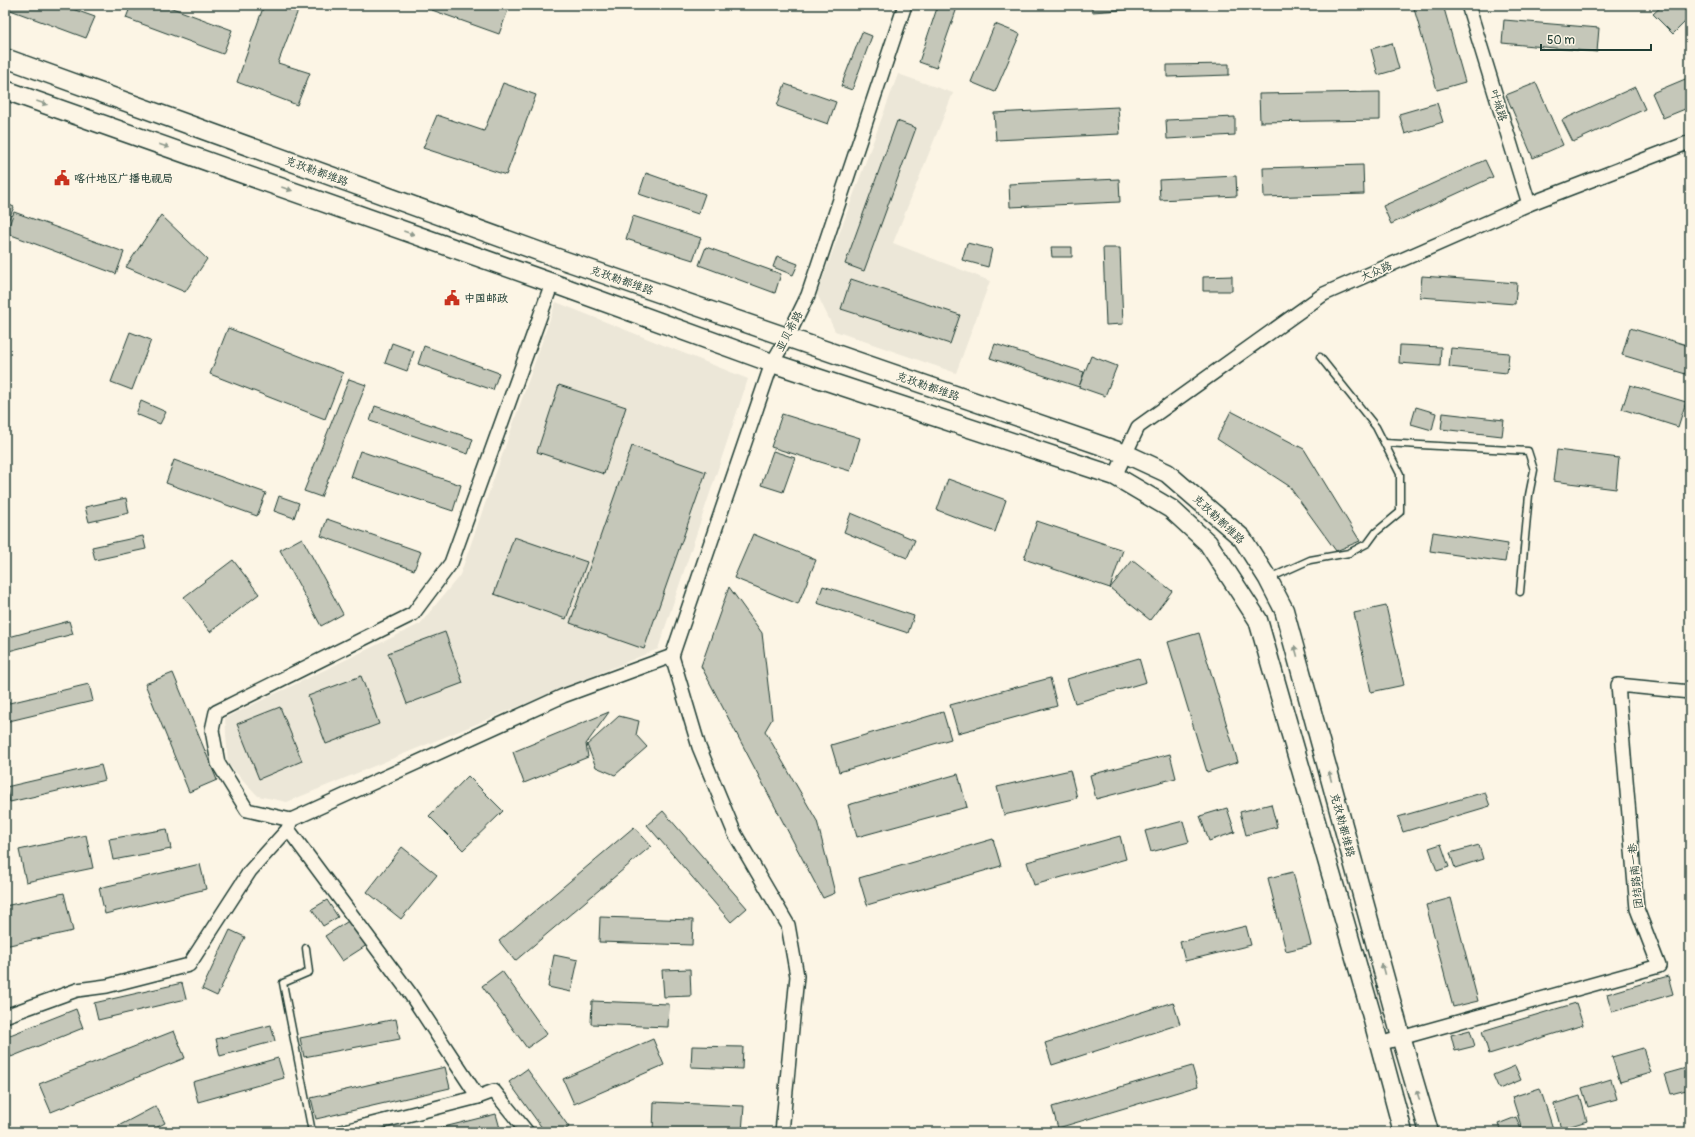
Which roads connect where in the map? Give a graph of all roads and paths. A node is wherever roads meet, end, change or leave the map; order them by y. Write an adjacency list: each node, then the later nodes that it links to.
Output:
1 (905, 5): 8 (street, 亚贝希路)
2 (1468, 5): 6 (street, 叶城路)
3 (5, 58): 8 (main road, 克孜勒都维路)
4 (5, 90): 7 (main road, one-way to 7)
5 (1690, 142): 6 (street, 大众路)
6 (1529, 204): 12 (street, 大众路)
7 (552, 283): 10 (main road); 18 (street)
8 (787, 338): 10 (street, 亚贝希路); 12 (main road, 克孜勒都维路)
9 (1320, 357): 11 (lane)
10 (772, 363): 13 (main road); 16 (street, 亚贝希路)
11 (1385, 443): 14 (lane); 15 (lane)
12 (1126, 454): 13 (street, 大众路); 14 (main road, 克孜勒都维路)
13 (1115, 476): 22 (main road)
14 (1268, 579): 21 (main road, 克孜勒都维路, one-way to 14)
15 (1520, 592)
16 (672, 656): 18 (street); 27 (street)
17 (1690, 692): 21 (street, 团结路南一巷)
18 (289, 825): 20 (street); 23 (street)
19 (306, 948): 24 (lane)
20 (5, 1016)
21 (1401, 1038): 22 (street, 团结路南一巷); 29 (main road, 克孜勒都维路, one-way to 21)
22 (1379, 1044): 28 (main road)
23 (478, 1097): 25 (street); 26 (street)
24 (312, 1132)
25 (341, 1132)
26 (527, 1132)
27 (782, 1132)
28 (1403, 1132)
29 (1429, 1132)

